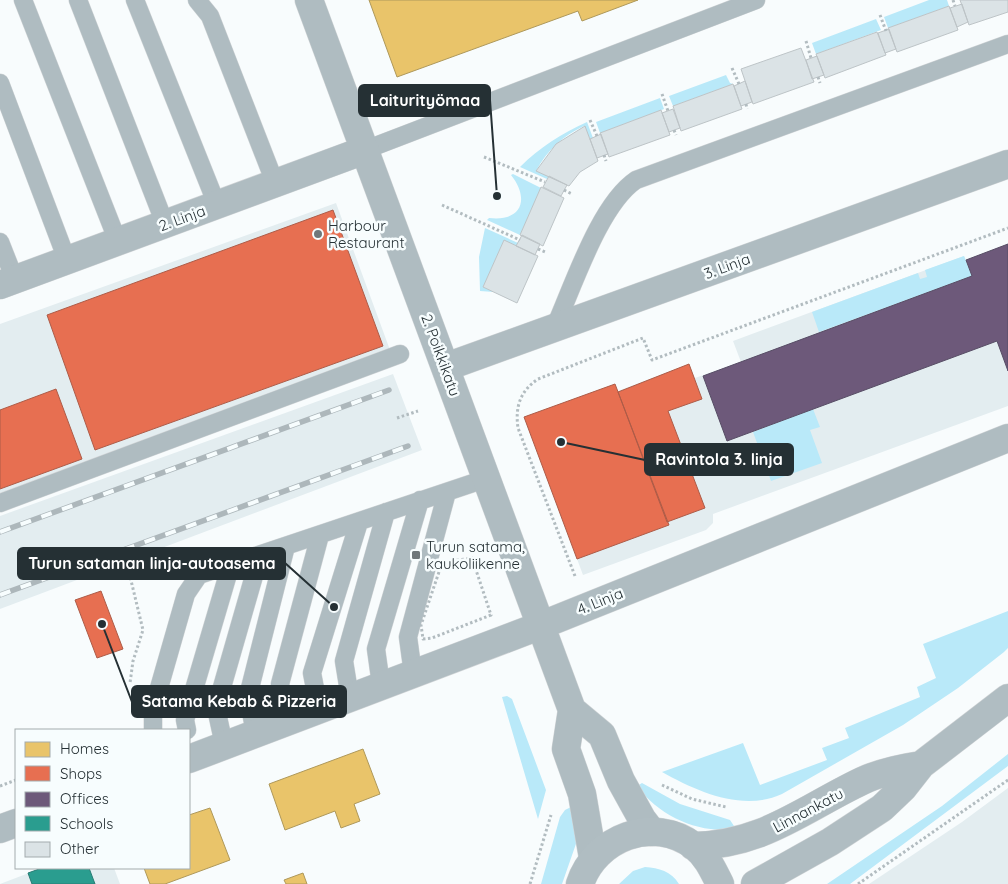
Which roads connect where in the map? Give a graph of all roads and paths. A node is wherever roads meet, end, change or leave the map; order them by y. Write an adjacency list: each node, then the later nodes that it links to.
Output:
1 (23, 0): 42 (lane)
2 (78, 0): 38 (lane)
3 (135, 0): 36 (lane)
4 (197, 0): 33 (lane)
5 (308, 0): 27 (street, 2. Poikkikatu)
6 (756, 0): 27 (lane)
7 (953, 0): 8 (path)
8 (955, 6)
9 (880, 14): 10 (path)
10 (886, 31)
11 (806, 41): 13 (path)
12 (1008, 44): 47 (lane)
13 (811, 58)
14 (732, 68): 18 (path)
15 (818, 77): 17 (path)
16 (0, 83): 45 (lane)
17 (820, 83)
18 (739, 84)
19 (662, 94): 22 (path)
20 (746, 104): 21 (path)
21 (747, 109)
22 (668, 111)
23 (590, 120): 26 (path)
24 (674, 130): 25 (path)
25 (676, 135)
26 (597, 136)
27 (365, 150): 33 (street, 2. Linja); 49 (street, 2. Poikkikatu)
28 (604, 155): 30 (path)
29 (484, 157): 32 (path)
30 (606, 161)
31 (1008, 164): 47 (street, 3. Linja)
32 (546, 182)
33 (276, 183): 36 (street, 2. Linja)
34 (564, 190): 35 (path)
35 (572, 194)
36 (217, 205): 38 (street, 2. Linja)
37 (442, 205): 40 (path)
38 (165, 224): 42 (street, 2. Linja)
39 (1008, 228): 64 (path)
40 (520, 240)
41 (0, 242): 46 (lane)
42 (118, 242): 45 (street, 2. Linja)
43 (538, 248): 44 (path)
44 (545, 252)
45 (67, 260): 46 (street, 2. Linja)
46 (7, 283)
47 (554, 329): 49 (street, 3. Linja)
48 (400, 354): 56 (lane)
49 (446, 367): 53 (street, 2. Poikkikatu)
50 (418, 411): 51 (path)
51 (397, 418)
52 (1008, 438): 66 (street, 4. Linja)
53 (488, 478): 54 (lane); 66 (street, 2. Poikkikatu)
54 (447, 492): 55 (lane); 67 (lane)
55 (420, 500): 57 (lane); 69 (lane)
56 (0, 504)
57 (386, 512): 58 (lane); 70 (lane)
58 (359, 522): 59 (lane); 72 (lane)
59 (320, 535): 60 (lane); 74 (lane)
60 (286, 546): 61 (lane); 77 (lane)
61 (260, 555): 62 (lane); 78 (lane)
62 (231, 564): 75 (lane); 76 (lane)
63 (128, 568): 68 (path)
64 (575, 577)
65 (490, 615): 65 (path)
66 (542, 624): 67 (street, 4. Linja); 73 (street, 2. Poikkikatu)
67 (413, 674): 69 (street, 4. Linja)
68 (130, 685)
69 (381, 685): 70 (street, 4. Linja)
70 (350, 698): 72 (street, 4. Linja)
71 (1008, 698): 80 (main road, Linnankatu)
72 (318, 709): 74 (street, 4. Linja)
73 (572, 710): 89 (street); 91 (street, 2. Poikkikatu)
74 (287, 722): 77 (street, 4. Linja)
75 (153, 729)
76 (187, 729)
77 (256, 734): 78 (street, 4. Linja)
78 (224, 745): 79 (street, 4. Linja)
79 (190, 752)
80 (921, 765): 90 (main road, Linnankatu); 95 (main road, Linnankatu)
81 (15, 780): 84 (path)
82 (1008, 780): 96 (path)
83 (660, 784): 85 (path)
84 (0, 786)
85 (730, 808)
86 (553, 810): 92 (path)
87 (15, 822): 88 (street)
88 (0, 829)
89 (652, 832): 90 (main road); 91 (main road)
90 (693, 846): 94 (main road)
91 (593, 858): 93 (main road)
92 (530, 884)
93 (580, 884)
94 (720, 884)
95 (755, 884)
96 (858, 884)

